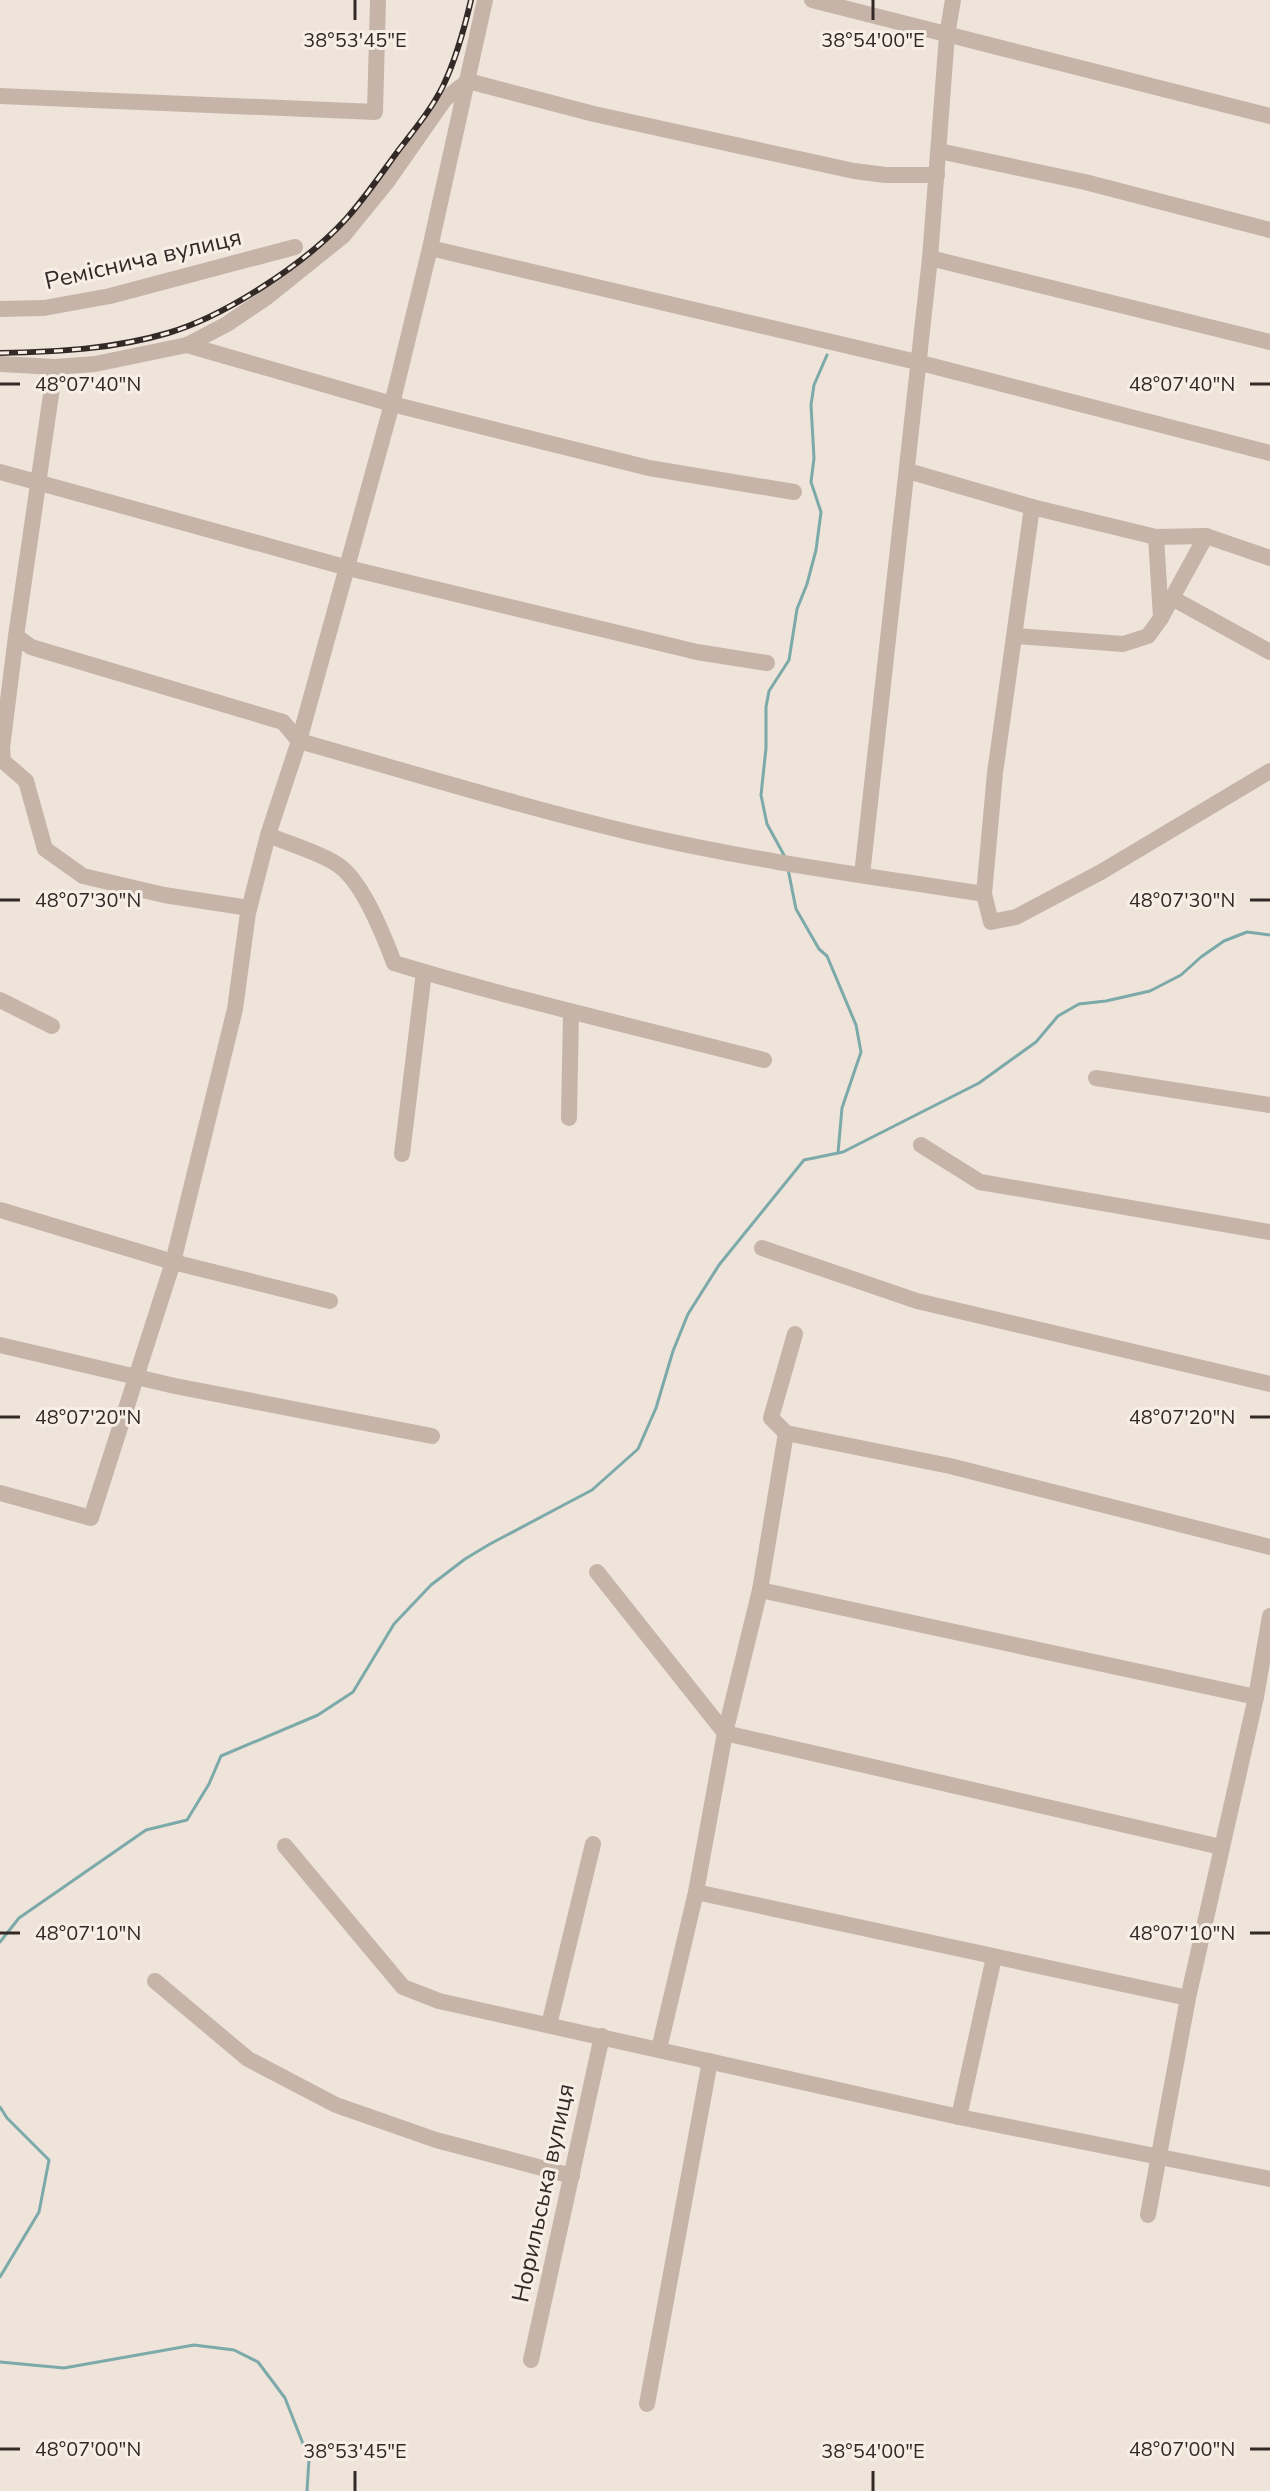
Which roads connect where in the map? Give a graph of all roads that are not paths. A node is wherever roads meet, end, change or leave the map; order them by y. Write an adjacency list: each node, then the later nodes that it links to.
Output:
1 (378, 0): 7 (street)
2 (485, 0): 6 (street)
3 (812, 0): 5 (street)
4 (953, 0): 5 (street)
5 (947, 35): 8 (street); 9 (street)
6 (468, 81): 10 (street); 13 (street); 17 (street)
7 (0, 96)
8 (1270, 116)
9 (939, 151): 10 (street); 11 (street)
10 (937, 175): 14 (street)
11 (1270, 230)
12 (295, 247): 15 (street, Реміснича вулиця)
13 (430, 248): 18 (street); 21 (street)
14 (930, 258): 16 (street); 18 (street)
15 (0, 309)
16 (1270, 342)
17 (187, 345): 20 (street); 21 (street)
18 (917, 362): 22 (street); 23 (street)
19 (0, 364): 20 (street)
20 (55, 367): 25 (street)
21 (392, 404): 26 (street); 31 (street)
22 (1270, 453)
23 (908, 471): 27 (street); 42 (street)
24 (0, 472): 25 (street)
25 (39, 481): 31 (street); 34 (street)
26 (794, 492)
27 (1032, 507): 29 (street); 35 (street)
28 (1206, 536): 29 (street); 30 (street); 32 (street)
29 (1156, 537): 33 (street)
30 (1270, 558)
31 (348, 568): 37 (street); 38 (street)
32 (1172, 598): 33 (street); 36 (street)
33 (1161, 618): 35 (street)
34 (16, 636): 38 (street); 39 (street)
35 (1015, 636): 43 (street)
36 (1270, 652)
37 (767, 663)
38 (299, 741): 41 (street); 42 (street)
39 (1, 752): 44 (street)
40 (1270, 771): 43 (street)
41 (268, 835): 44 (street); 45 (street)
42 (862, 875): 43 (street)
43 (984, 894)
44 (249, 908): 58 (street)
45 (424, 972): 47 (street); 54 (street)
46 (0, 1000): 48 (street)
47 (571, 1013): 49 (street); 52 (street)
48 (52, 1026)
49 (764, 1060)
50 (1096, 1078): 51 (street)
51 (1270, 1105)
52 (569, 1118)
53 (921, 1145): 56 (street)
54 (402, 1154)
55 (0, 1210): 58 (street)
56 (1270, 1232)
57 (762, 1248): 63 (street)
58 (173, 1262): 59 (street); 62 (street)
59 (330, 1301)
60 (795, 1334): 64 (street)
61 (0, 1345): 62 (street)
62 (135, 1376): 65 (street); 66 (street)
63 (1270, 1384)
64 (786, 1433): 67 (street); 69 (street)
65 (432, 1436)
66 (0, 1493)
67 (1270, 1547)
68 (597, 1572): 72 (street)
69 (760, 1590): 71 (street); 72 (street)
70 (1270, 1616): 71 (street)
71 (1256, 1697): 75 (street)
72 (725, 1733): 75 (street); 76 (street)
73 (593, 1844): 80 (street)
74 (285, 1846): 80 (street)
75 (1221, 1847): 79 (street)
76 (696, 1892): 77 (street); 82 (street)
77 (994, 1957): 79 (street); 84 (street)
78 (155, 1981): 86 (street)
79 (1188, 1998): 85 (street)
80 (549, 2025): 81 (street)
81 (602, 2036): 82 (street); 86 (street, Норильська вулиця)
82 (659, 2049): 83 (street)
83 (710, 2061): 84 (street); 90 (street)
84 (959, 2117): 85 (street)
85 (1158, 2158): 87 (street); 88 (street)
86 (572, 2176): 89 (street, Норильська вулиця)
87 (1270, 2179)
88 (1148, 2215)
89 (531, 2360)
90 (647, 2404)

